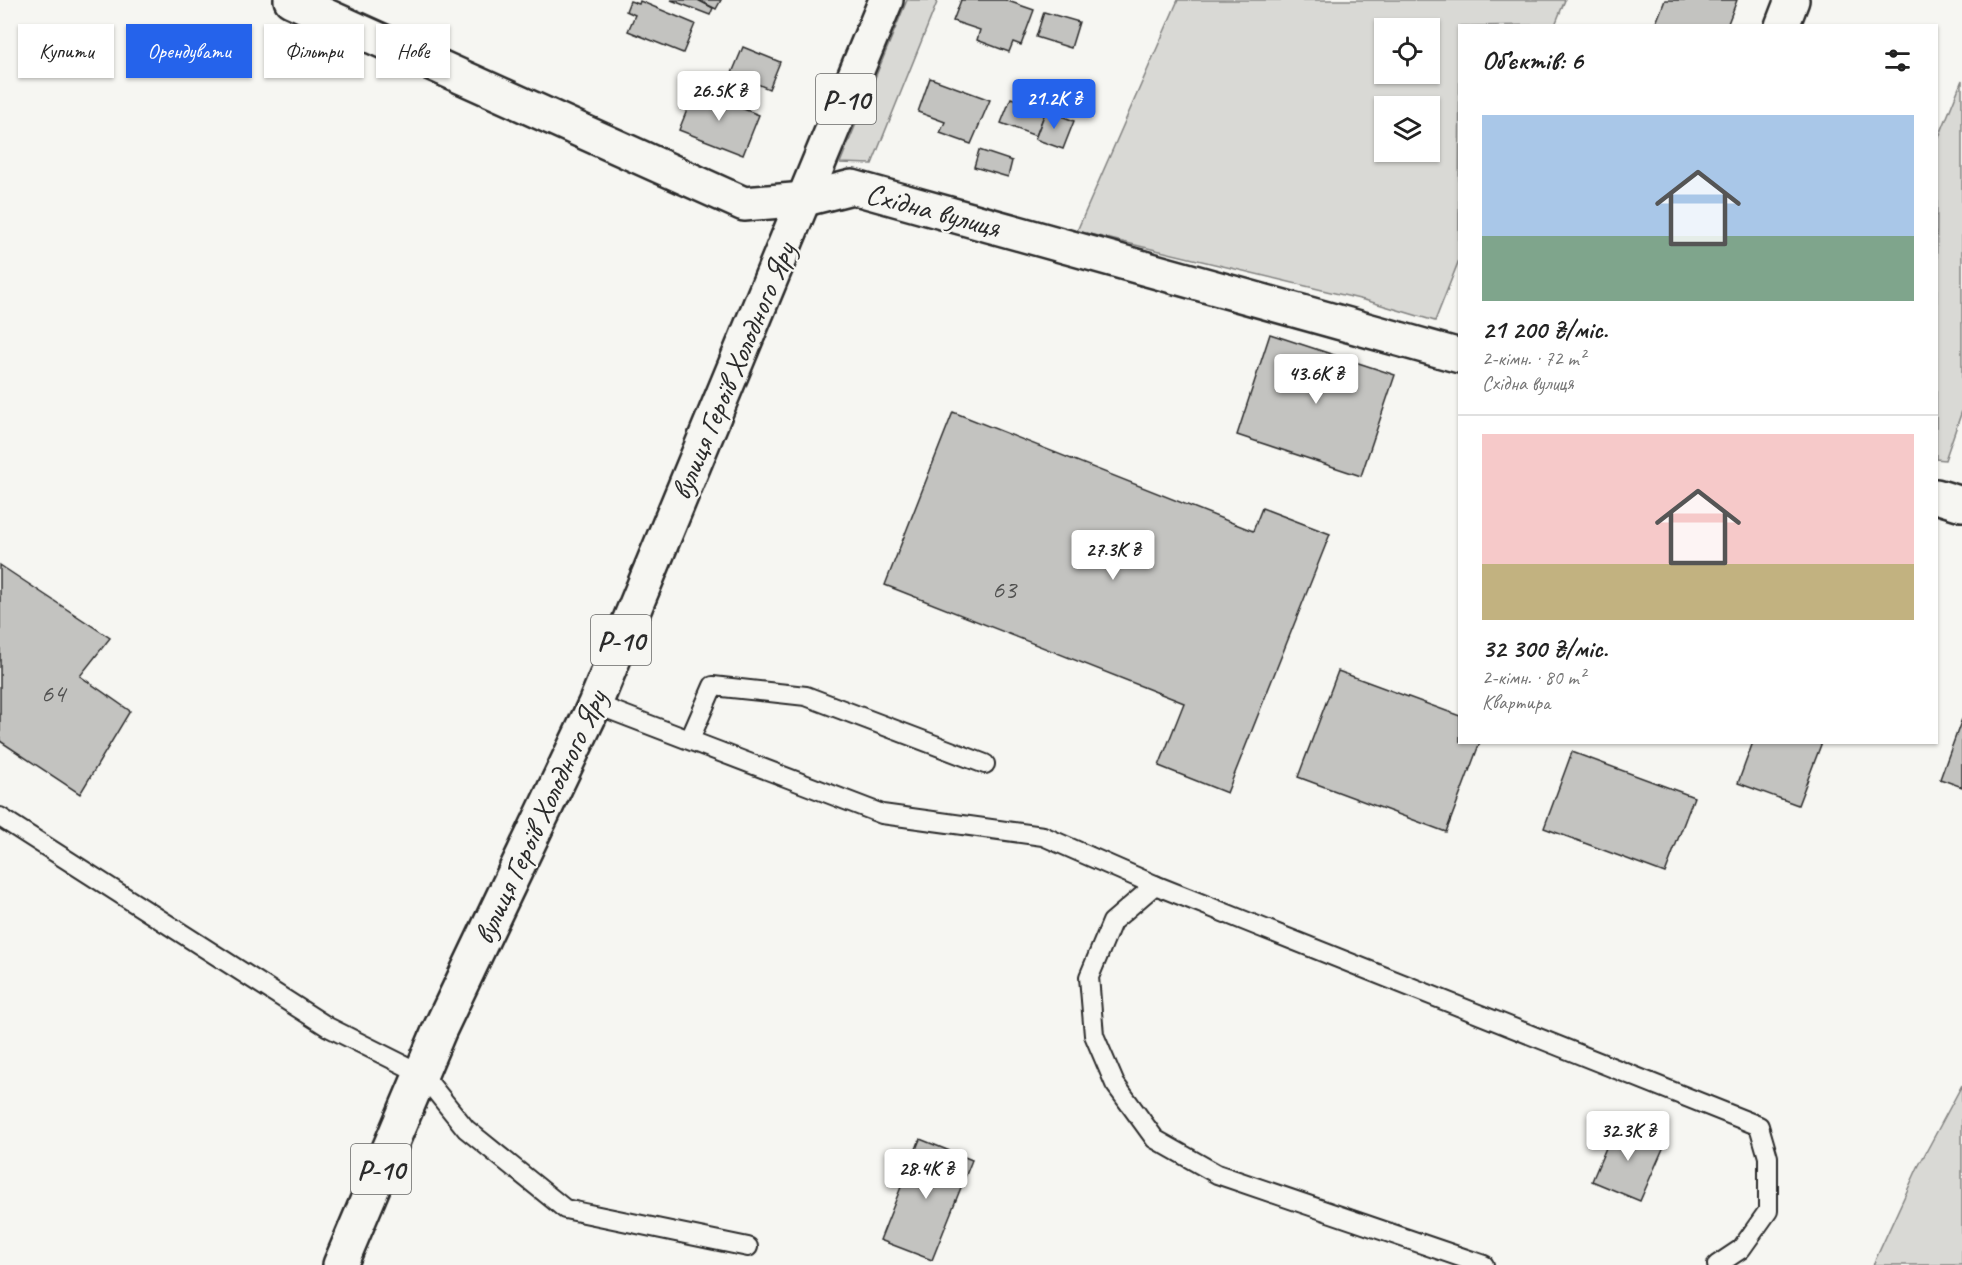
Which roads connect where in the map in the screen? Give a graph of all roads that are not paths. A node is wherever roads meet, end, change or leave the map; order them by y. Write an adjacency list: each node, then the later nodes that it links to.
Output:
1 (291, 0): 5 (main road, Східна вулиця)
2 (886, 0): 5 (main road, вулиця Героїв Холодного Яру / Р-10)
3 (1792, 0): 4 (main road)
4 (1783, 24)
5 (805, 199): 6 (main road, Східна вулиця); 9 (main road, вулиця Героїв Холодного Яру / Р-10)
6 (1458, 355)
7 (1938, 497): 8 (main road)
8 (1962, 504)
9 (595, 704): 10 (lane); 14 (main road, вулиця Героїв Холодного Яру / Р-10)
10 (690, 739): 11 (lane); 13 (lane)
11 (986, 764)
12 (0, 817): 14 (lane)
13 (1155, 885): 17 (lane); 18 (lane)
14 (422, 1074): 15 (lane); 16 (main road, вулиця Героїв Холодного Яру / Р-10)
15 (748, 1246)
16 (340, 1265)
17 (1484, 1265)
18 (1717, 1265)

